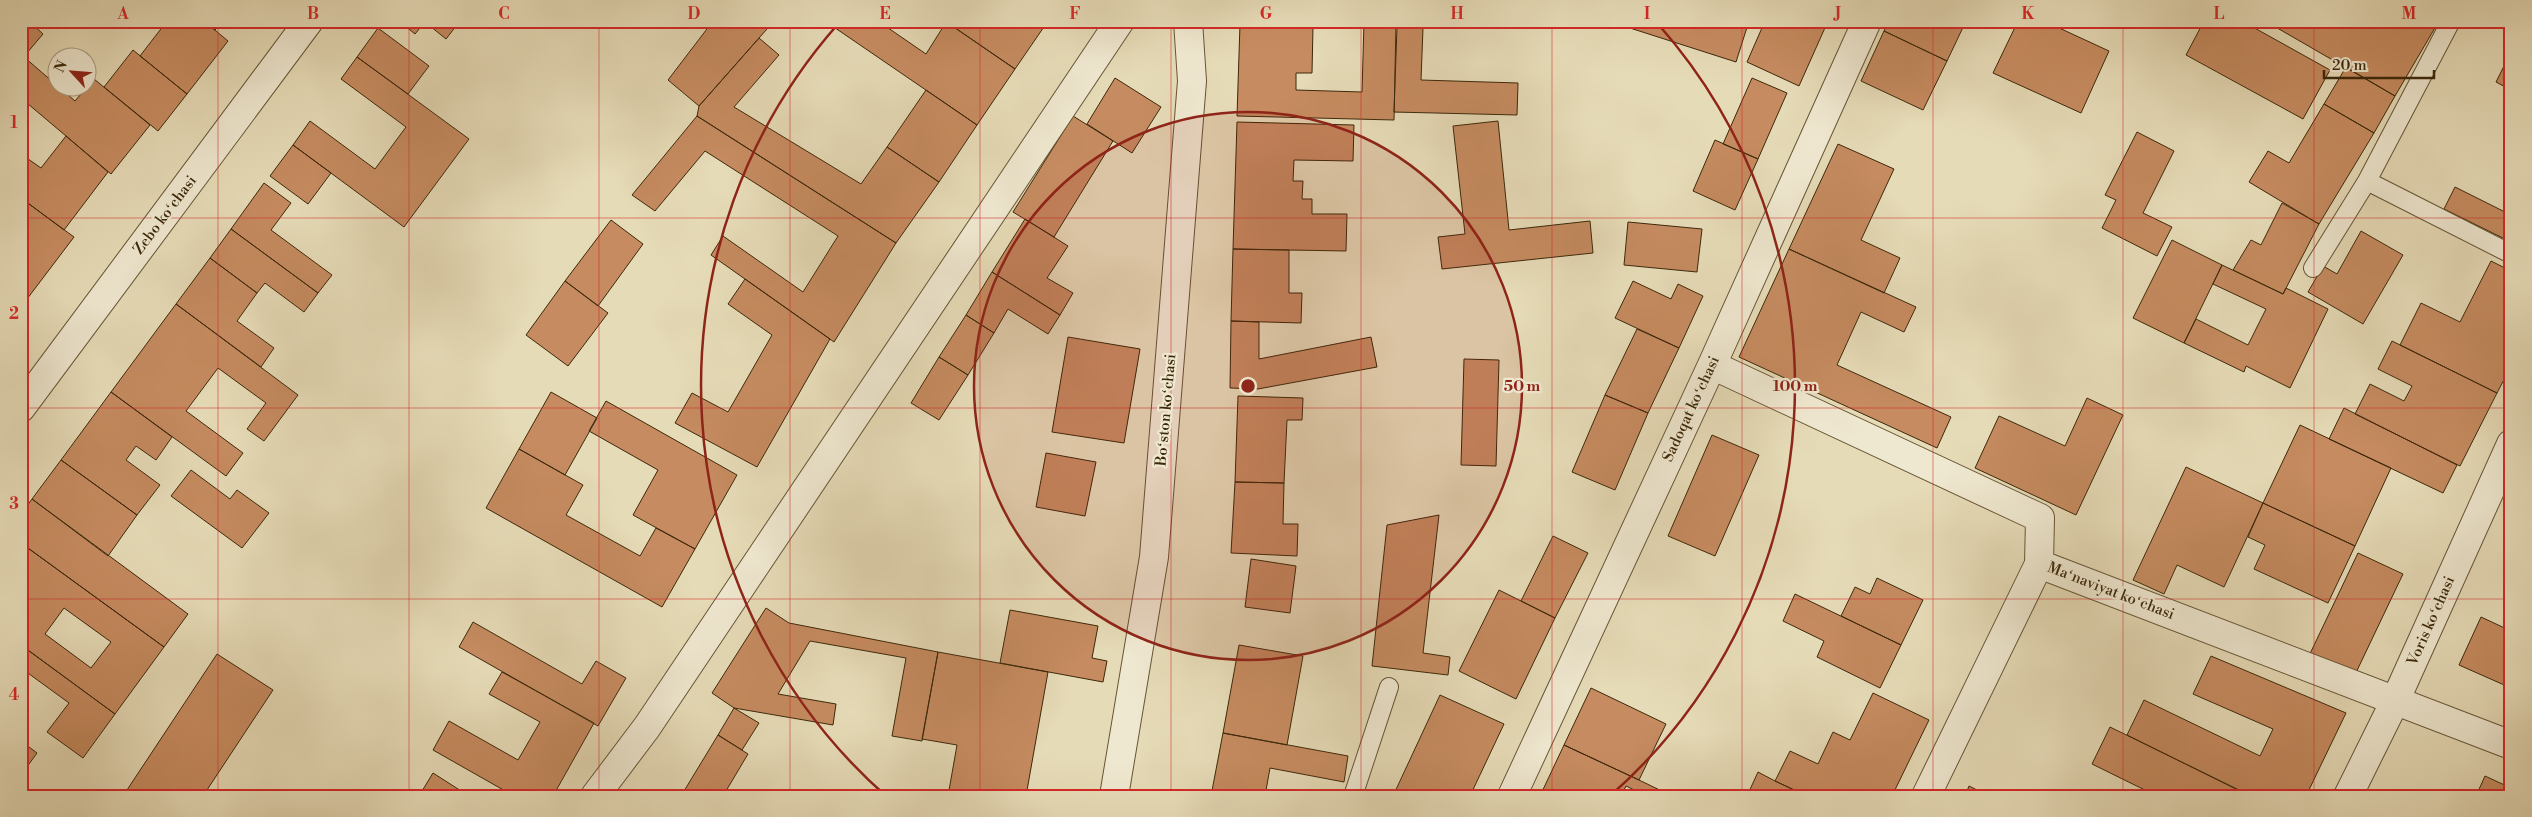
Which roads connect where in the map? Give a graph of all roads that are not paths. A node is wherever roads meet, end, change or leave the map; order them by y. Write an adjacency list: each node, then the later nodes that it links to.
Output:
1 (309, 21): 10 (street, Zebo koʻchasi)
2 (1120, 21): 16 (street)
3 (1188, 21): 17 (street, Boʻston koʻchasi)
4 (1867, 21): 9 (street, Sadoqat koʻchasi)
5 (2451, 21): 6 (lane)
6 (2366, 181): 7 (lane); 8 (lane)
7 (2511, 254)
8 (2313, 268)
9 (1712, 365): 12 (street); 19 (street, Sadoqat koʻchasi)
10 (21, 408)
11 (2511, 444): 14 (street, Voris koʻchasi)
12 (2039, 564): 14 (street, Maʻnaviyat koʻchasi); 20 (street, Maʻnaviyat koʻchasi)
13 (1389, 687): 18 (lane)
14 (2396, 699): 15 (street, Maʻnaviyat koʻchasi); 21 (street, Voris koʻchasi)
15 (2511, 745)
16 (595, 796)
17 (1114, 796)
18 (1353, 796)
19 (1512, 796)
20 (1926, 796)
21 (2348, 796)

